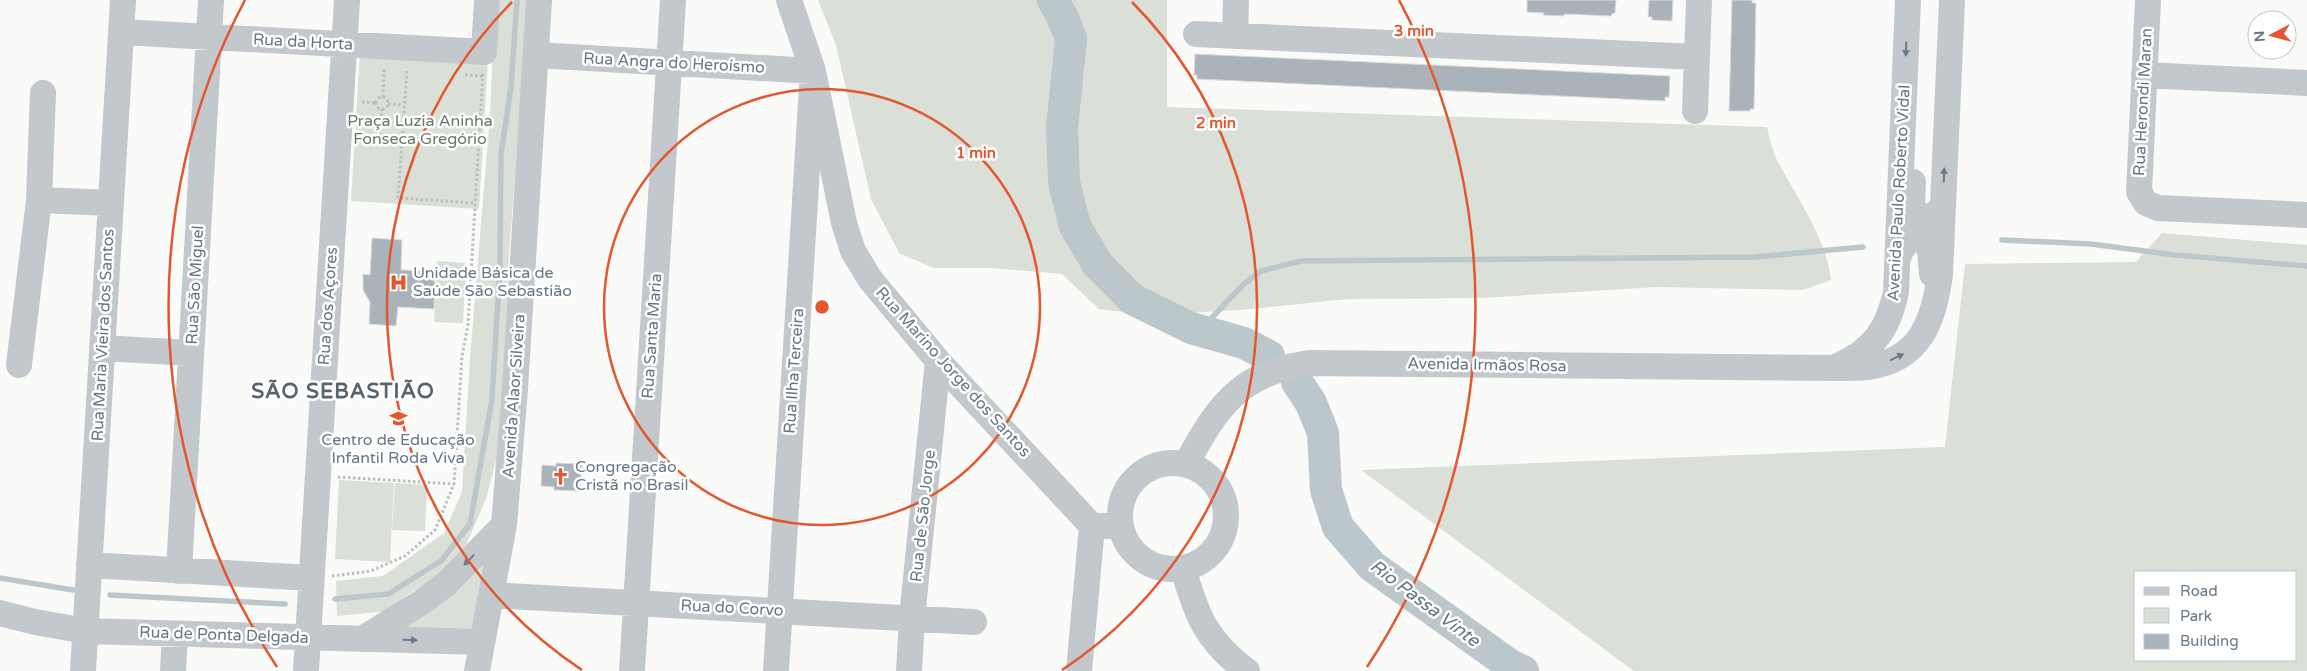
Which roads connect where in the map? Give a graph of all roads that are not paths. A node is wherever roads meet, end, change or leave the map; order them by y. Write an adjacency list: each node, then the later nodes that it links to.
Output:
1 (123, 0): 13 (street, Rua Maria Vieira dos Santos)
2 (212, 0): 16 (street, Rua São Miguel)
3 (347, 0): 17 (street, Rua dos Açores)
4 (487, 0): 17 (street, Rua da Horta)
5 (539, 0): 18 (street, Avenida Alaor Silveira)
6 (673, 0): 20 (street, Rua Santa Maria)
7 (789, 0): 21 (street, Rua Marino Jorge dos Santos)
8 (1236, 0): 15 (street)
9 (1699, 0): 19 (street)
10 (1908, 0): 26 (street, Avenida Paulo Roberto Vidal, one-way to 26)
11 (1952, 0): 29 (street, one-way to 11)
12 (2148, 0): 22 (street, Rua Herondi Maran)
13 (121, 32): 16 (street, Rua da Horta); 28 (street, Rua Maria Vieira dos Santos)
14 (1196, 34): 15 (street)
15 (1235, 36): 19 (street)
16 (209, 37): 17 (street, Rua da Horta); 34 (street, Rua São Miguel)
17 (344, 44): 45 (street, Rua dos Açores)
18 (536, 55): 20 (street, Rua Angra do Heroísmo); 39 (street, Avenida Alaor Silveira)
19 (1697, 57): 25 (street)
20 (669, 63): 21 (street, Rua Angra do Heroísmo); 47 (street, Rua Santa Maria)
21 (813, 71): 35 (street, Rua Marino Jorge dos Santos); 48 (street, Rua Ilha Terceira)
22 (2144, 75): 23 (street); 30 (street, Rua Herondi Maran)
23 (2307, 83)
24 (43, 93): 27 (street)
25 (1695, 112)
26 (1903, 126): 29 (street); 31 (street, Avenida Paulo Roberto Vidal)
27 (39, 200): 28 (street); 36 (street)
28 (111, 203): 33 (street, Rua Maria Vieira dos Santos)
29 (1943, 208): 32 (street)
30 (2307, 215)
31 (1898, 257): 32 (street); 37 (street, Avenida Paulo Roberto Vidal)
32 (1932, 315): 37 (street, one-way to 32)
33 (102, 348): 34 (street); 42 (street, Rua Maria Vieira dos Santos)
34 (191, 353): 44 (street, Rua São Miguel)
35 (938, 361): 40 (street, Rua Marino Jorge dos Santos); 50 (street, Rua de São Jorge)
36 (19, 365)
37 (1832, 368): 38 (street, Avenida Irmãos Rosa)
38 (1186, 464): 41 (street); 43 (street)
39 (504, 525): 46 (street, Avenida Alaor Silveira); 55 (street, one-way to 55)
40 (1092, 526): 41 (street); 64 (street)
41 (1121, 526): 43 (street)
42 (89, 565): 44 (street); 52 (street, Rua Maria Vieira dos Santos)
43 (1183, 568): 65 (street)
44 (179, 571): 45 (street)
45 (311, 578): 54 (street, Rua dos Açores)
46 (491, 595): 47 (street, Rua do Corvo); 56 (street, Avenida Alaor Silveira)
47 (636, 603): 48 (street, Rua do Corvo); 61 (street, Rua Santa Maria)
48 (779, 611): 50 (street, Rua do Corvo); 62 (street, Rua Ilha Terceira)
49 (0, 613): 52 (street, Rua de Ponta Delgada)
50 (912, 618): 51 (street, Rua do Corvo); 63 (street, Rua de São Jorge)
51 (974, 622)
52 (86, 631): 53 (street, Rua de Ponta Delgada); 57 (street, Rua Maria Vieira dos Santos)
53 (175, 634): 54 (street, Rua de Ponta Delgada); 58 (street)
54 (308, 638): 55 (street, Rua de Ponta Delgada); 59 (street, Rua dos Açores)
55 (362, 640): 56 (street, Rua de Ponta Delgada, one-way to 56)
56 (482, 642): 60 (street, Avenida Alaor Silveira)
57 (83, 671)
58 (173, 671)
59 (306, 671)
60 (477, 671)
61 (632, 671)
62 (776, 671)
63 (909, 671)
64 (1079, 671)
65 (1247, 671)

